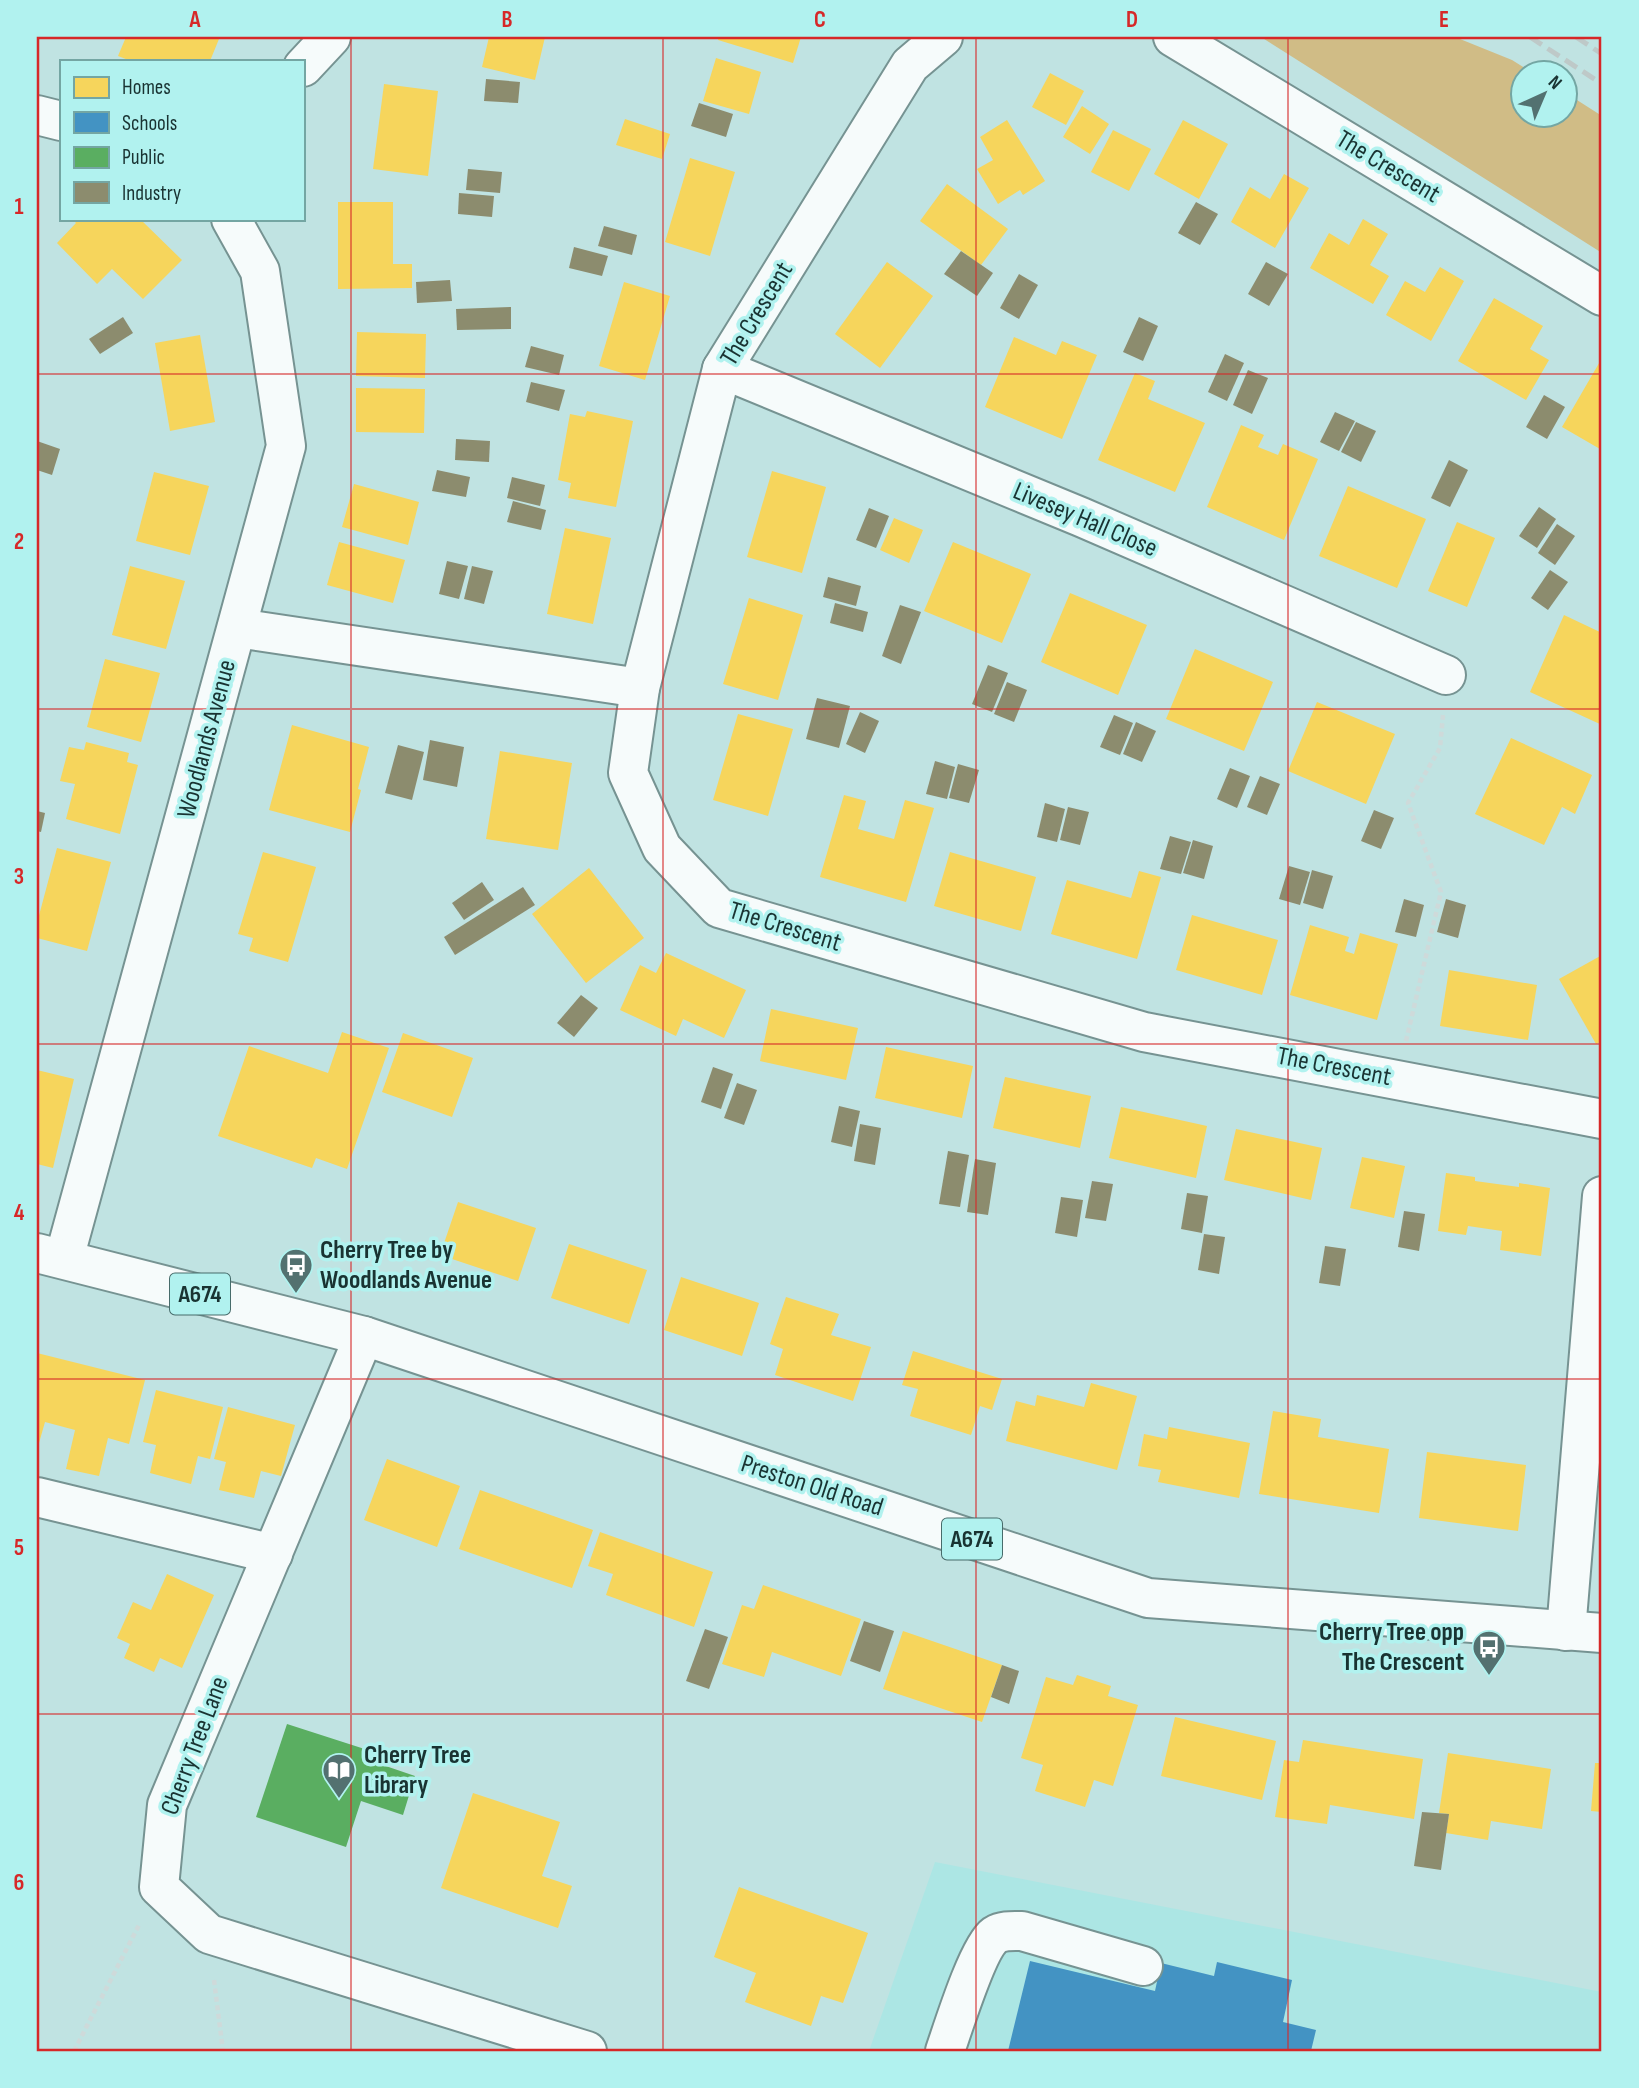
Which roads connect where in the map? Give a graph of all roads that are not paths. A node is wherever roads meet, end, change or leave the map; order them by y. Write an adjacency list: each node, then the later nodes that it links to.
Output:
1 (331, 37): 4 (street)
2 (943, 37): 9 (street, The Crescent)
3 (1173, 37): 8 (street, The Crescent)
4 (304, 66)
5 (37, 115): 6 (street)
6 (60, 121)
7 (231, 220): 10 (street, Woodlands Avenue)
8 (1602, 296)
9 (722, 369): 11 (street, Livesey Hall Close); 12 (street, The Crescent)
10 (237, 628): 12 (street); 15 (street, Woodlands Avenue)
11 (1446, 675)
12 (640, 688): 13 (street, The Crescent)
13 (1602, 1119)
14 (1602, 1196): 19 (street)
15 (50, 1256): 16 (street, Preston Old Road / A674)
16 (364, 1336): 18 (street, Cherry Tree Lane); 19 (street, Preston Old Road / A674)
17 (37, 1497): 18 (street)
18 (273, 1554): 21 (street, Cherry Tree Lane)
19 (1584, 1632)
20 (1143, 1966): 22 (street)
21 (587, 2051)
22 (945, 2051)

